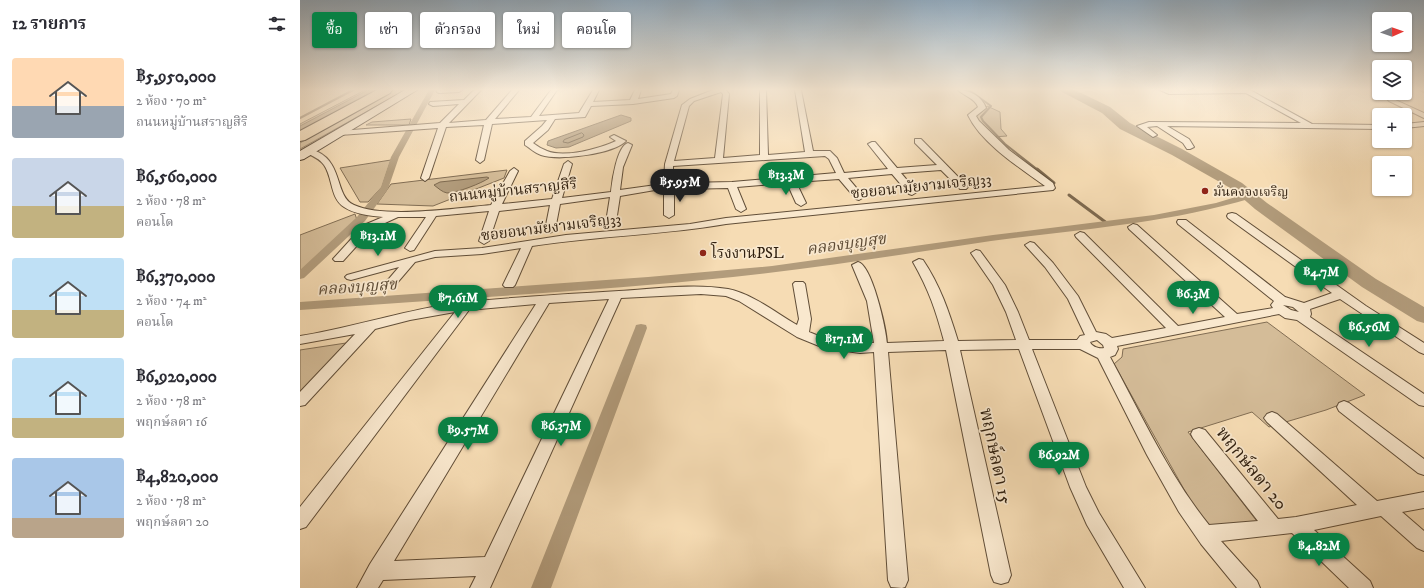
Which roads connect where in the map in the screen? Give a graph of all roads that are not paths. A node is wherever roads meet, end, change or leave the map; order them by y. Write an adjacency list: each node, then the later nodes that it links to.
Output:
1 (318, 117): 20 (highway)
2 (336, 117): 27 (highway)
3 (366, 117): 21 (main road)
4 (450, 117): 16 (street)
5 (492, 117): 15 (street)
6 (545, 117): 14 (street)
7 (553, 117): 28 (street)
8 (682, 117): 39 (street)
9 (724, 117): 37 (street)
10 (763, 117): 35 (street)
11 (802, 117): 34 (street)
12 (973, 117): 66 (street, ซอยอนามัยงามเจริญ33)
13 (1294, 117): 22 (street)
14 (534, 118): 15 (street)
15 (489, 121): 16 (street); 36 (street)
16 (443, 124): 24 (street); 44 (street)
17 (1159, 124): 22 (street); 26 (street); 32 (street)
18 (1424, 124): 19 (street)
19 (1412, 125)
20 (300, 127)
21 (350, 127): 24 (street); 25 (main road)
22 (1312, 127): 23 (street)
23 (1372, 127)
24 (396, 128): 25 (street)
25 (340, 133): 33 (main road)
26 (1153, 135)
27 (300, 137)
28 (614, 137)
29 (918, 141): 40 (street)
30 (872, 144): 42 (street)
31 (628, 145): 50 (street)
32 (1190, 147)
33 (304, 154): 57 (street, ถนนหมู่บ้านสราญสิริ)
34 (808, 154): 35 (street); 43 (street)
35 (764, 157): 37 (street)
36 (480, 160)
37 (719, 160): 39 (street)
38 (568, 164): 52 (street)
39 (669, 164): 47 (street)
40 (943, 167): 42 (street); 48 (street)
41 (514, 171): 54 (street)
42 (894, 172): 43 (street); 49 (street)
43 (842, 177): 45 (street); 51 (street)
44 (425, 178)
45 (790, 180): 46 (street); 53 (street)
46 (732, 185): 47 (street); 55 (street)
47 (669, 186): 50 (street, ถนนหมู่บ้านสราญสิริ); 58 (street)
48 (963, 187)
49 (912, 192)
50 (616, 194): 52 (street, ถนนหมู่บ้านสราญสิริ); 60 (street)
51 (859, 197)
52 (556, 201): 54 (street, ถนนหมู่บ้านสราญสิริ); 63 (street)
53 (801, 203)
54 (495, 208): 56 (street, ถนนหมู่บ้านสราญสิริ); 65 (street)
55 (740, 209)
56 (433, 213): 57 (street, ถนนหมู่บ้านสราญสิริ); 69 (street)
57 (396, 214): 70 (street)
58 (669, 215)
59 (1232, 216): 77 (street)
60 (611, 222)
61 (1182, 222): 81 (street)
62 (1133, 228): 83 (street)
63 (550, 230)
64 (1080, 235): 85 (street)
65 (484, 241)
66 (528, 244): 69 (street, ซอยอนามัยงามเจริญ33); 76 (street)
67 (1030, 245): 88 (street)
68 (976, 253): 89 (street)
69 (411, 254): 73 (street, ซอยอนามัยงามเจริญ33); 74 (street)
70 (339, 259)
71 (920, 262): 90 (street, พฤกษ์ลดา 15)
72 (858, 265): 91 (street)
73 (351, 276)
74 (393, 281)
75 (799, 284): 86 (street)
76 (509, 285)
77 (1342, 294): 82 (street); 93 (street)
78 (616, 295): 79 (street); 86 (street); 107 (street)
79 (545, 299): 80 (street); 108 (street)
80 (466, 306): 84 (street); 102 (street)
81 (1282, 306): 82 (street); 83 (street)
82 (1301, 312): 95 (street)
83 (1235, 319): 85 (street)
84 (370, 326): 87 (street); 94 (street)
85 (1175, 330): 92 (street)
86 (802, 334): 91 (street)
87 (300, 340)
88 (1088, 340): 89 (street); 92 (street)
89 (1025, 344): 90 (street); 113 (street)
90 (952, 346): 91 (street); 109 (street, พฤกษ์ลดา 15)
91 (881, 347): 110 (street)
92 (1106, 348): 105 (street)
93 (1424, 349)
94 (300, 401)
95 (1424, 401)
96 (1344, 407): 99 (street)
97 (1272, 418): 101 (street)
98 (1199, 434): 104 (street, พฤกษ์ลดา 20)
99 (1424, 468)
100 (1424, 500): 101 (street)
101 (1379, 509): 103 (street); 106 (street)
102 (300, 521)
103 (1296, 525): 104 (street); 115 (street)
104 (1274, 527): 105 (street)
105 (1205, 534): 114 (street)
106 (1424, 542)
107 (490, 566): 108 (street); 112 (street)
108 (377, 571): 111 (street)
109 (1001, 574)
110 (898, 580)
111 (367, 588)
112 (480, 588)
113 (1135, 588)
114 (1250, 588)
115 (1363, 588)

